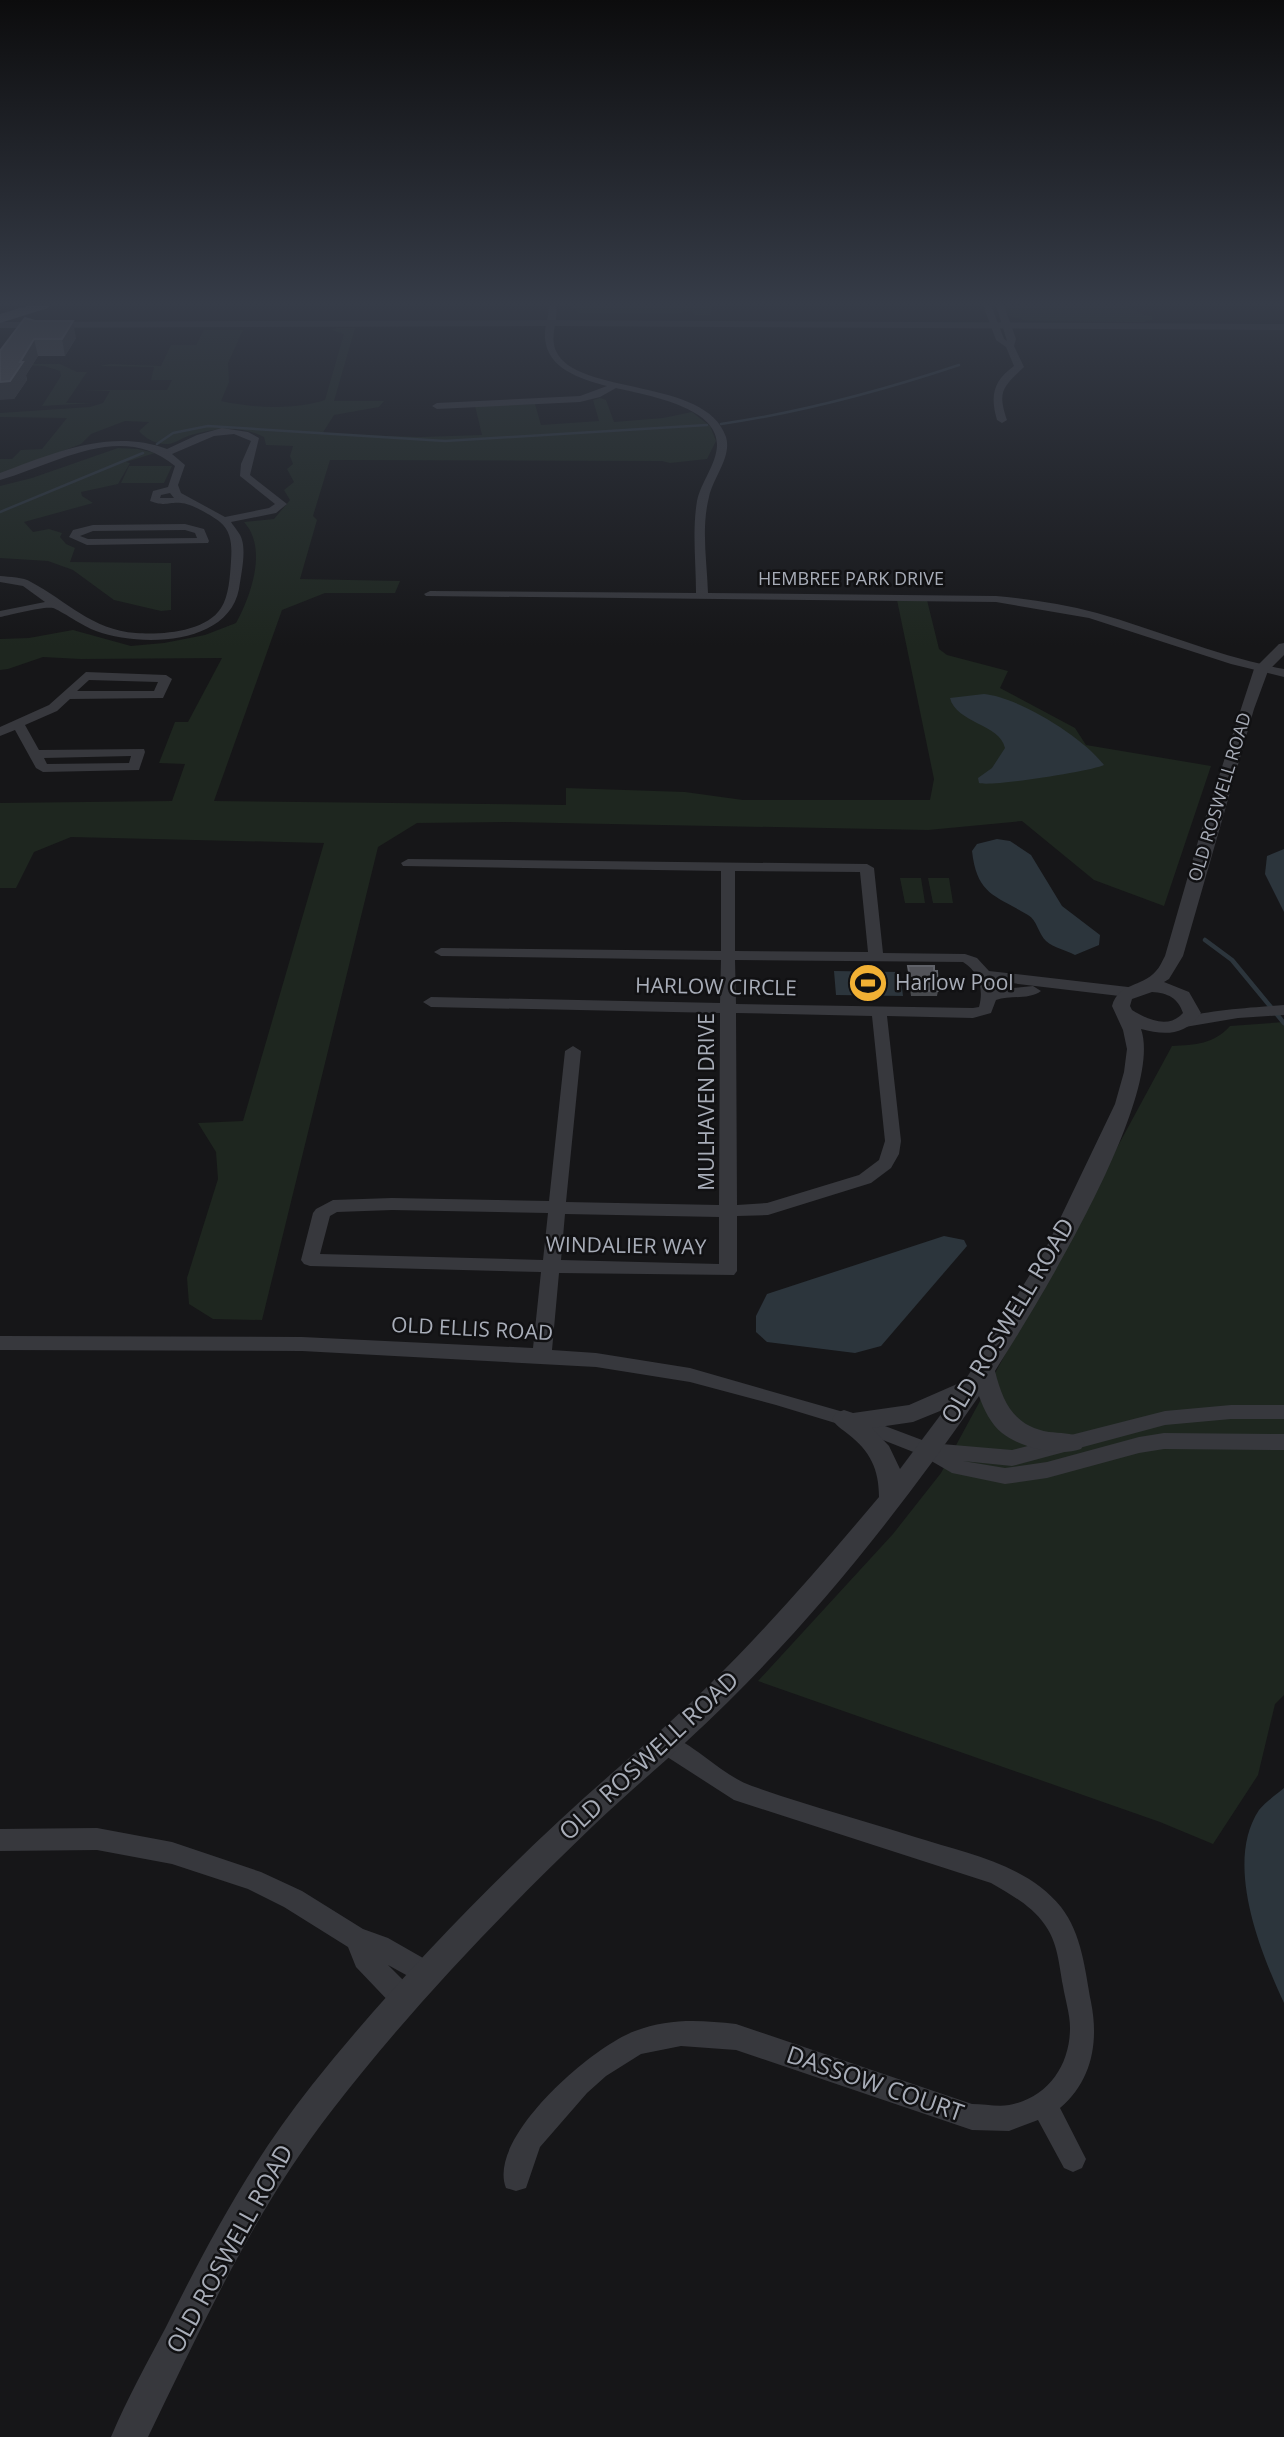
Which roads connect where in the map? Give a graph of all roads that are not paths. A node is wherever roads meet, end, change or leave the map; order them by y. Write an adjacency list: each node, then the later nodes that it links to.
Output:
1 (707, 419): 12 (street)
2 (105, 448): 3 (street); 4 (street); 5 (street)
3 (162, 450): 6 (street); 8 (street)
4 (0, 477)
5 (0, 485)
6 (173, 489): 7 (street); 7 (street)
7 (181, 500): 8 (street)
8 (224, 520): 9 (street)
9 (221, 540): 9 (street); 13 (street)
10 (0, 579): 13 (street)
11 (430, 594): 12 (street, HEMBREE PARK DRIVE)
12 (702, 596): 16 (street, HEMBREE PARK DRIVE)
13 (55, 604): 14 (street)
14 (0, 614)
15 (1284, 647): 16 (street, OLD ROSWELL ROAD)
16 (1261, 669): 17 (street, HEMBREE PARK DRIVE); 26 (street, OLD ROSWELL ROAD)
17 (1284, 673)
18 (67, 695): 18 (street); 19 (street)
19 (18, 724): 20 (street); 21 (street)
20 (0, 732)
21 (35, 754): 21 (street)
22 (408, 863): 23 (street)
23 (728, 866): 25 (street, MULHAVEN DRIVE); 27 (street)
24 (441, 952): 25 (street, HARLOW CIRCLE)
25 (728, 955): 27 (street, HARLOW CIRCLE); 33 (street, MULHAVEN DRIVE)
26 (1174, 956): 29 (street, OLD ROSWELL ROAD); 31 (street, OLD ROSWELL ROAD)
27 (876, 957): 28 (street, HARLOW CIRCLE)
28 (984, 974): 29 (street, HARLOW CIRCLE); 30 (street)
29 (1136, 989): 31 (street); 36 (street)
30 (989, 998): 35 (street, HARLOW CIRCLE); 36 (street, HARLOW CIRCLE)
31 (1186, 1000): 37 (street); 38 (street, OLD ROSWELL ROAD)
32 (431, 1002): 33 (street, HARLOW CIRCLE)
33 (728, 1008): 35 (street, HARLOW CIRCLE); 42 (street, MULHAVEN DRIVE)
34 (1284, 1010): 37 (street)
35 (879, 1012): 42 (street)
36 (1124, 1013): 38 (street); 40 (street)
37 (1238, 1013): 38 (street)
38 (1176, 1025): 40 (street)
39 (573, 1051): 41 (street)
40 (1137, 1054): 46 (street, OLD ROSWELL ROAD)
41 (558, 1208): 42 (street); 43 (street); 43 (street, WINDALIER WAY)
42 (728, 1211): 43 (street, WINDALIER WAY)
43 (553, 1267): 45 (street)
44 (0, 1343): 45 (street, OLD ELLIS ROAD)
45 (542, 1356): 48 (street, OLD ELLIS ROAD)
46 (977, 1378): 48 (street); 50 (street); 51 (street, OLD ROSWELL ROAD)
47 (1284, 1412): 50 (street)
48 (848, 1420): 51 (street, OLD ELLIS ROAD); 52 (street)
49 (1284, 1441): 51 (street)
50 (1073, 1444): 51 (street)
51 (928, 1450): 52 (street, OLD ROSWELL ROAD)
52 (891, 1499): 53 (street, OLD ROSWELL ROAD)
53 (666, 1744): 56 (street, OLD ROSWELL ROAD); 58 (street, DASSOW COURT)
54 (0, 1840): 55 (street)
55 (357, 1939): 56 (street); 57 (street)
56 (428, 1975): 57 (street, OLD ROSWELL ROAD)
57 (405, 2000): 61 (street, OLD ROSWELL ROAD)
58 (1044, 2105): 59 (street); 60 (street, DASSOW COURT)
59 (1073, 2159)
60 (516, 2178)
61 (129, 2437)

